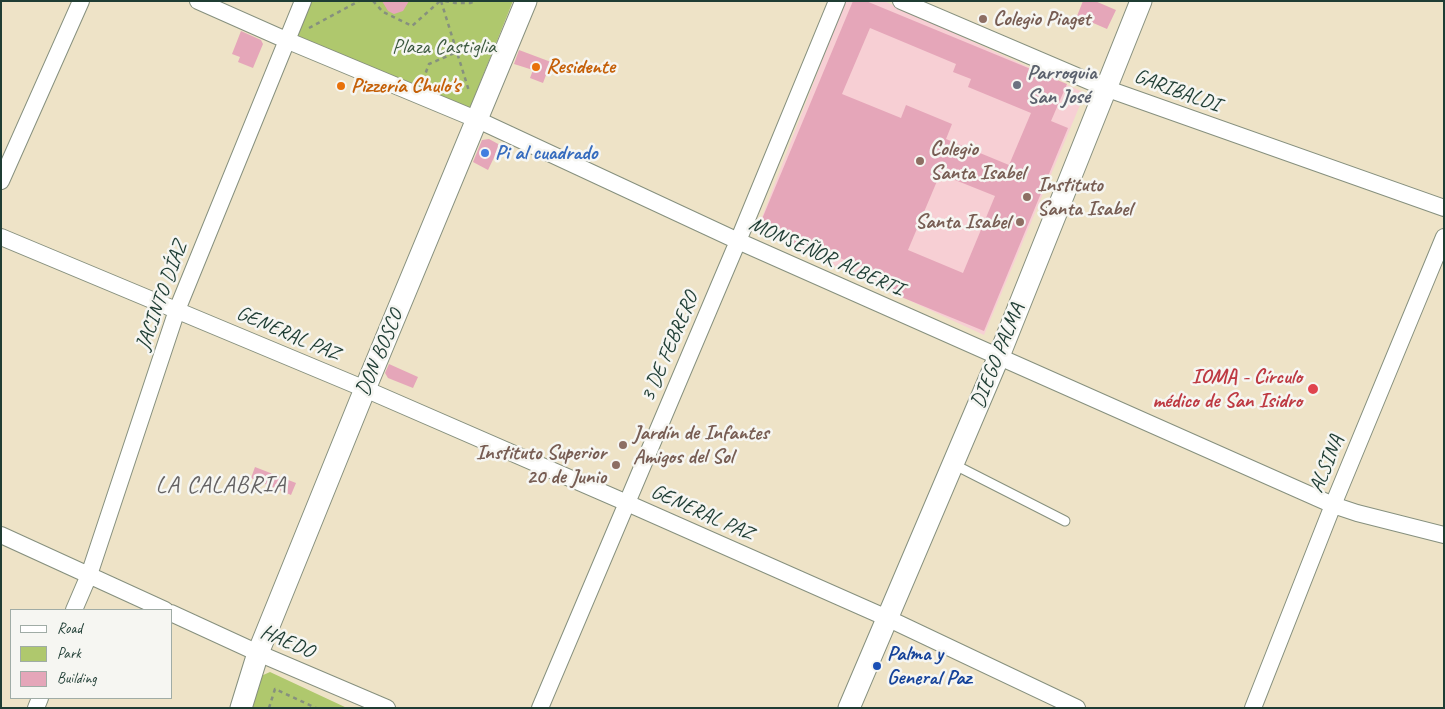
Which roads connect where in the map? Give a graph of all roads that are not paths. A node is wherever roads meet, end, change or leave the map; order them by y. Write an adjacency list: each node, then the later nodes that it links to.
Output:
1 (81, 1): 11 (street)
2 (198, 1): 8 (street, MONSEÑOR ALBERTI)
3 (303, 1): 8 (street, JACINTO DÍAZ)
4 (526, 1): 10 (street, DON BOSCO)
5 (837, 1): 15 (street, 3 DE FEBRERO)
6 (901, 1): 9 (street, GARIBALDI)
7 (1141, 1): 9 (street, DIEGO PALMA)
8 (286, 40): 10 (street, MONSEÑOR ALBERTI); 16 (street, JACINTO DÍAZ)
9 (1105, 88): 12 (street, GARIBALDI); 17 (street, DIEGO PALMA)
10 (478, 120): 15 (street, MONSEÑOR ALBERTI); 18 (street, DON BOSCO)
11 (1, 182)
12 (1444, 208)
13 (1, 237): 16 (street, GENERAL PAZ)
14 (1444, 237): 21 (street, ALSINA)
15 (738, 241): 17 (street, MONSEÑOR ALBERTI); 20 (street, 3 DE FEBRERO)
16 (177, 310): 18 (street, GENERAL PAZ); 25 (street, JACINTO DÍAZ)
17 (999, 356): 19 (street, DIEGO PALMA); 21 (street, MONSEÑOR ALBERTI)
18 (365, 389): 20 (street, GENERAL PAZ); 30 (street, DON BOSCO)
19 (952, 464): 22 (lane); 29 (street, DIEGO PALMA)
20 (627, 503): 29 (street, GENERAL PAZ); 33 (street, 3 DE FEBRERO)
21 (1333, 506): 23 (street, MONSEÑOR ALBERTI); 36 (street, ALSINA)
22 (1065, 522)
23 (1444, 534)
24 (1, 535): 25 (street)
25 (89, 575): 26 (street, JACINTO DÍAZ); 27 (street)
26 (74, 609)
27 (163, 609)
28 (172, 613): 30 (street, HAEDO)
29 (887, 618): 34 (street, DIEGO PALMA); 35 (street, GENERAL PAZ)
30 (258, 653): 31 (street, DON BOSCO); 32 (street, HAEDO)
31 (241, 708)
32 (387, 708)
33 (540, 708)
34 (849, 708)
35 (1077, 708)
36 (1253, 708)

